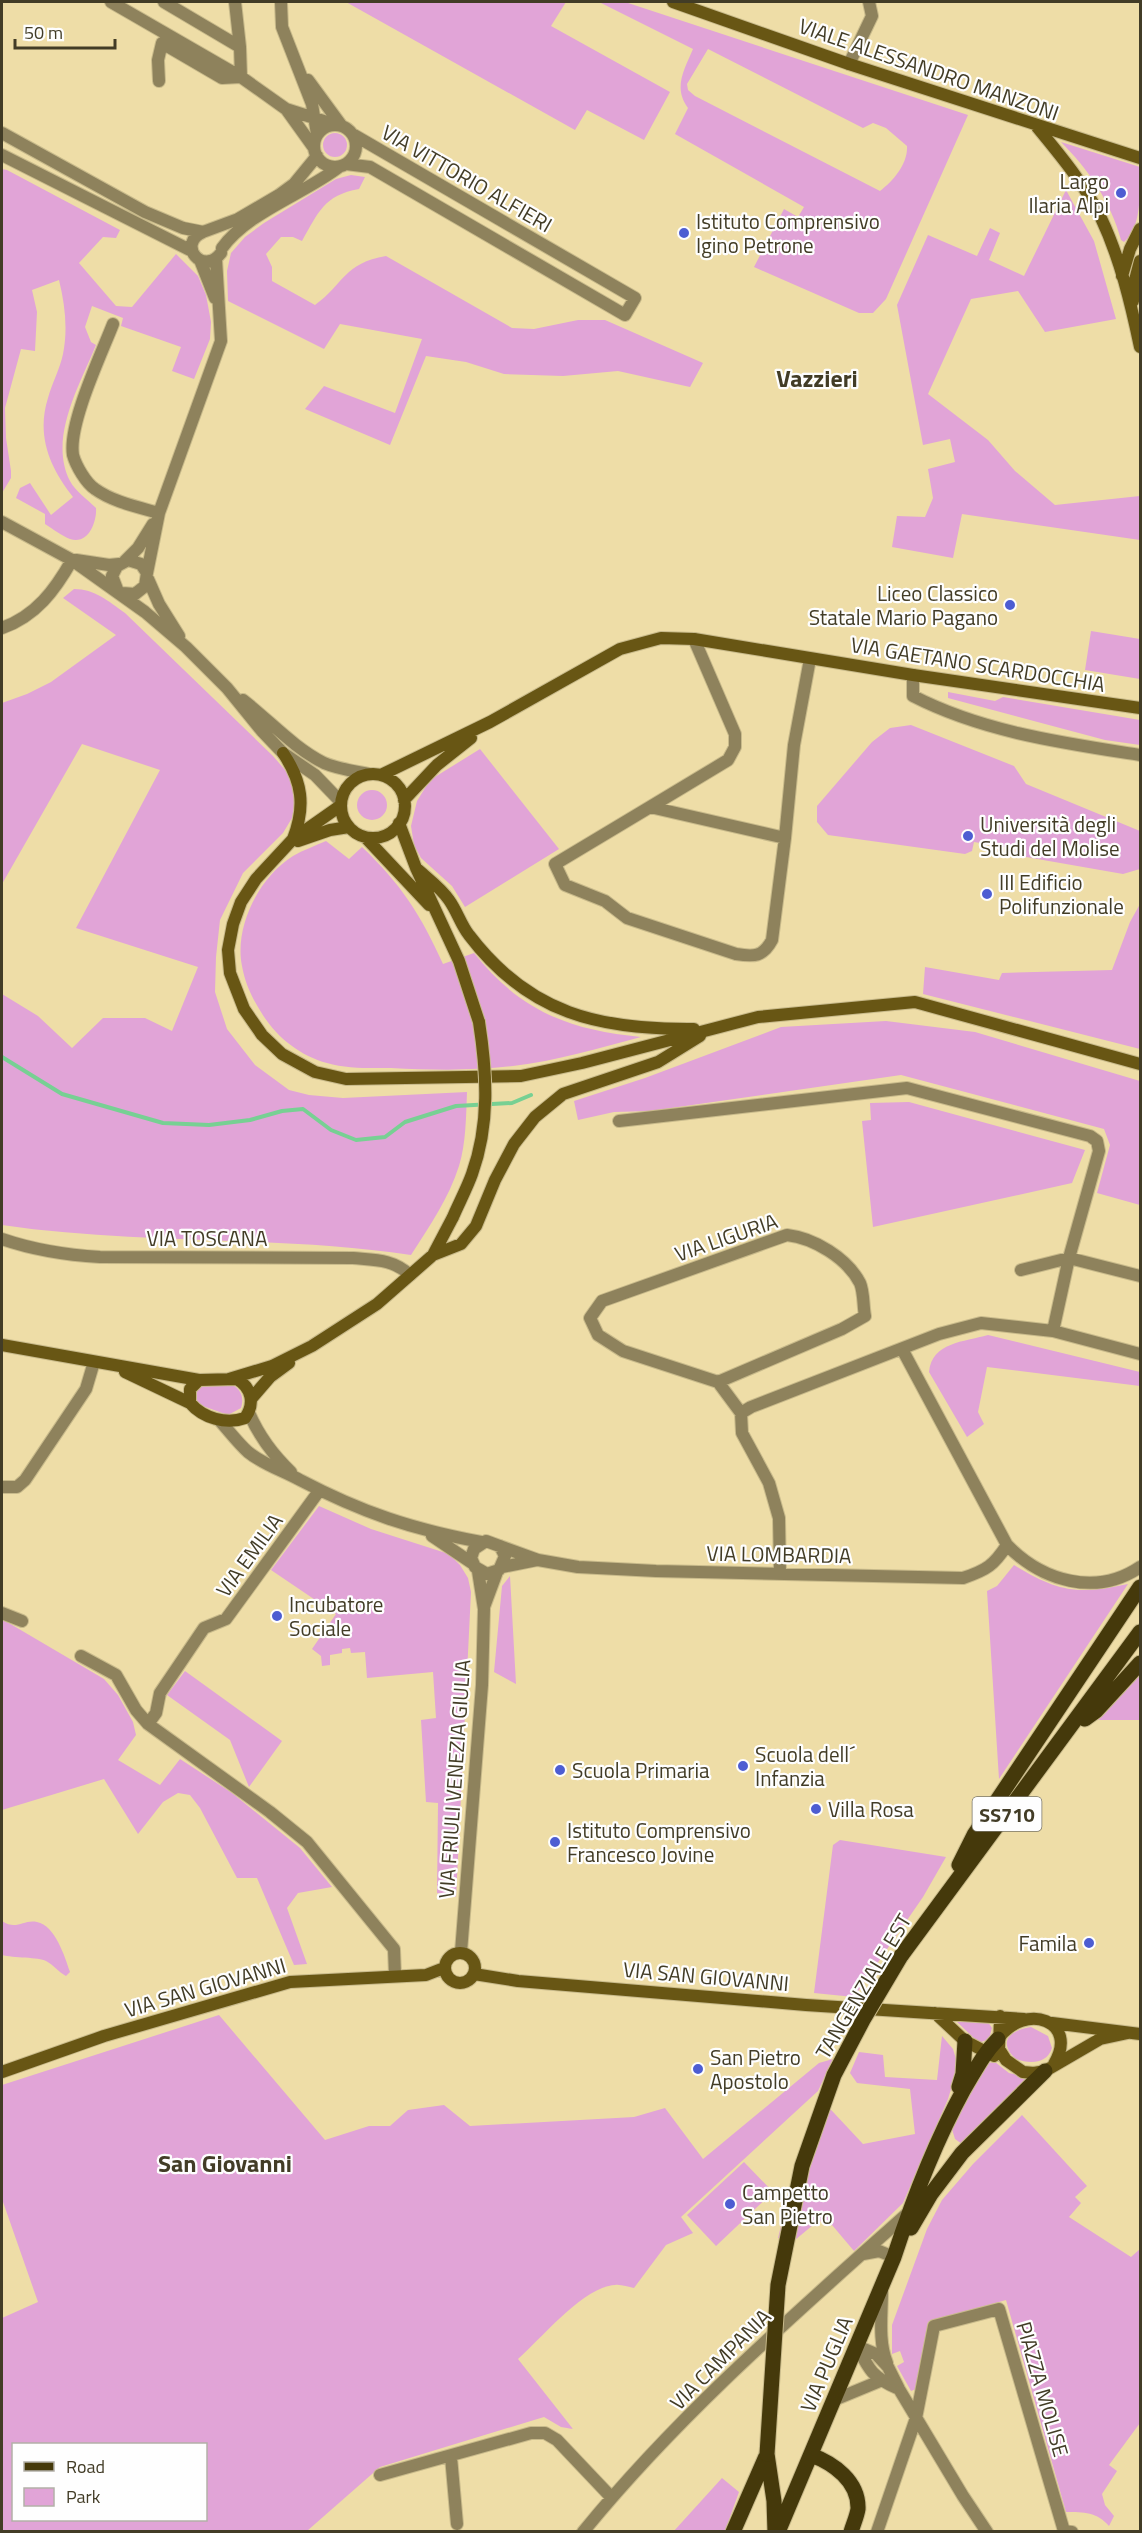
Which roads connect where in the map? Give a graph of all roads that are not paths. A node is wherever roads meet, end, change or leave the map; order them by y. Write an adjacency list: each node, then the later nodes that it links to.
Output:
1 (111, 2): 10 (street)
2 (164, 2): 7 (street)
3 (235, 2): 7 (street)
4 (281, 2): 9 (street)
5 (673, 2): 8 (street, VIALE ALESSANDRO MANZONI)
6 (869, 2): 8 (street)
7 (240, 46): 10 (street)
8 (849, 64): 15 (street, VIALE ALESSANDRO MANZONI)
9 (299, 68): 13 (street); 14 (street)
10 (242, 77): 11 (street); 12 (street)
11 (159, 81)
12 (286, 109): 13 (street); 19 (street)
13 (315, 118): 14 (street); 17 (street)
14 (337, 124): 17 (street); 18 (street)
15 (1036, 126): 21 (street, VIALE ALESSANDRO MANZONI); 33 (street)
16 (2, 133): 26 (street)
17 (317, 134): 19 (street)
18 (354, 135): 24 (street); 30 (street, VIA VITTORIO ALFIERI)
19 (315, 152): 24 (street); 26 (street)
20 (2, 155): 23 (street)
21 (1140, 158)
22 (2, 161): 23 (street)
23 (19, 164): 29 (street)
24 (343, 165): 28 (street); 32 (street, VIA VITTORIO ALFIERI)
25 (1140, 229): 27 (street)
26 (206, 232): 28 (street); 29 (street)
27 (1135, 250): 33 (street)
28 (219, 254): 29 (street); 34 (street)
29 (196, 255): 34 (street)
30 (559, 255): 32 (street, VIA VITTORIO ALFIERI); 32 (street, VIA VITTORIO ALFIERI)
31 (1140, 261): 35 (street)
32 (550, 271)
33 (1122, 276): 35 (street)
34 (219, 308): 38 (street)
35 (1132, 308): 37 (street)
36 (113, 324): 38 (street)
37 (1140, 347)
38 (159, 513): 41 (street); 42 (street)
39 (2, 522): 40 (street)
40 (72, 560): 41 (street); 43 (street); 44 (street)
41 (122, 562): 42 (street); 43 (street)
42 (147, 576): 43 (street); 46 (street)
43 (119, 591): 46 (street)
44 (2, 627)
45 (694, 639): 47 (street, VIA GAETANO SCARDOCCHIA); 51 (street, VIA GAETANO SCARDOCCHIA); 57 (street)
46 (186, 647): 49 (street)
47 (810, 659): 48 (street, VIA GAETANO SCARDOCCHIA); 61 (street)
48 (913, 675): 50 (street, VIA GAETANO SCARDOCCHIA); 53 (street)
49 (227, 688): 52 (street); 54 (street)
50 (1140, 708)
51 (490, 722): 54 (street, VIA GAETANO SCARDOCCHIA); 55 (street, VIA GAETANO SCARDOCCHIA)
52 (283, 753): 56 (street); 62 (street)
53 (1140, 755)
54 (375, 774): 55 (street); 56 (street)
55 (404, 800): 58 (street)
56 (341, 804): 59 (street); 62 (street)
57 (650, 807): 61 (street); 61 (street)
58 (399, 823): 60 (street); 64 (street)
59 (349, 827): 60 (street); 63 (street)
60 (365, 837): 65 (street)
61 (785, 838)
62 (293, 839): 63 (street)
63 (279, 853): 66 (street)
64 (416, 868): 65 (street); 66 (street)
65 (440, 917): 70 (street, bridge)
66 (711, 1029): 67 (street); 70 (street)
67 (1140, 1064)
68 (619, 1121): 71 (street)
69 (2, 1239): 73 (street, VIA TOSCANA)
70 (433, 1255): 73 (street)
71 (1069, 1258): 72 (street); 74 (street); 75 (street)
72 (1021, 1270)
73 (410, 1275): 77 (street)
74 (1140, 1276)
75 (1053, 1331): 78 (street); 79 (street)
76 (2, 1346): 80 (street)
77 (312, 1346): 82 (street); 85 (street)
78 (902, 1349): 88 (street); 95 (street)
79 (1140, 1354)
80 (94, 1362): 81 (street); 91 (street)
81 (110, 1365): 83 (street); 86 (street)
82 (229, 1379): 83 (street); 85 (street)
83 (199, 1380): 86 (street)
84 (718, 1382): 84 (street, VIA LIGURIA); 88 (street)
85 (251, 1399): 87 (street)
86 (190, 1403): 89 (street)
87 (249, 1413): 89 (street); 90 (street)
88 (741, 1413): 101 (street)
89 (220, 1421): 90 (street)
90 (299, 1479): 92 (street)
91 (2, 1487)
92 (320, 1491): 93 (street); 109 (street, VIA EMILIA)
93 (426, 1532): 94 (street); 98 (street)
94 (481, 1542): 96 (street); 98 (street)
95 (1007, 1545): 99 (street); 101 (street, VIA LOMBARDIA)
96 (500, 1546): 97 (street, VIA LOMBARDIA); 100 (street)
97 (538, 1560): 100 (street, VIA LOMBARDIA); 101 (street, VIA LOMBARDIA)
98 (475, 1567): 100 (street); 103 (street, VIA FRIULI VENEZIA GIULIA)
99 (1140, 1567)
100 (499, 1570): 103 (street, VIA FRIULI VENEZIA GIULIA)
101 (780, 1573)
102 (1140, 1587): 111 (main road)
103 (484, 1609): 112 (street, VIA FRIULI VENEZIA GIULIA)
104 (2, 1613): 105 (street)
105 (22, 1622)
106 (1140, 1632): 110 (main road, TANGENZIALE EST / SS710)
107 (81, 1656): 109 (street)
108 (1140, 1663): 110 (main road)
109 (148, 1724): 115 (street)
110 (1070, 1730): 111 (main road, TANGENZIALE EST / SS710)
111 (944, 1898): 138 (main road, TANGENZIALE EST / SS710, bridge)
112 (461, 1952): 113 (street); 114 (street)
113 (444, 1968): 114 (street); 115 (street, VIA SAN GIOVANNI)
114 (474, 1974): 116 (street, VIA SAN GIOVANNI)
115 (395, 1975): 126 (street, VIA SAN GIOVANNI)
116 (935, 2013): 117 (street, VIA SAN GIOVANNI); 122 (street)
117 (1000, 2016): 118 (street, VIA SAN GIOVANNI); 121 (street)
118 (1024, 2019): 119 (street); 121 (street)
119 (1052, 2023): 120 (street); 125 (street)
120 (1134, 2034): 125 (street)
121 (998, 2039): 123 (main road); 124 (street)
122 (965, 2041): 123 (street); 127 (main road)
123 (985, 2052): 124 (street); 127 (main road)
124 (1006, 2060): 125 (street)
125 (1049, 2068): 130 (main road)
126 (2, 2070)
127 (952, 2110): 128 (main road, VIA PUGLIA)
128 (909, 2212): 129 (street, VIA CAMPANIA); 130 (main road, VIA PUGLIA)
129 (862, 2254): 130 (street); 142 (street, VIA CAMPANIA)
130 (894, 2257): 131 (main road, VIA PUGLIA)
131 (882, 2286): 132 (main road, VIA PUGLIA); 133 (street)
132 (857, 2346): 133 (street); 134 (street); 136 (main road, VIA PUGLIA)
133 (888, 2367): 135 (street)
134 (879, 2381): 135 (street); 136 (street)
135 (899, 2389): 137 (street)
136 (834, 2400): 139 (main road, VIA PUGLIA)
137 (916, 2418): 149 (street, PIAZZA MOLISE); 150 (street); 151 (street, PIAZZA MOLISE)
138 (767, 2454): 145 (main road); 146 (main road, TANGENZIALE EST / SS710); 147 (main road)
139 (811, 2455): 147 (main road, VIA PUGLIA); 148 (main road)
140 (451, 2457): 141 (street); 142 (street); 143 (street)
141 (380, 2475)
142 (611, 2497): 144 (street, VIA CAMPANIA)
143 (458, 2524)
144 (583, 2532)
145 (733, 2532)
146 (764, 2532)
147 (777, 2532)
148 (851, 2532)
149 (877, 2532)
150 (987, 2532)
151 (1064, 2532): 152 (street, PIAZZA MOLISE)
152 (1072, 2532)

